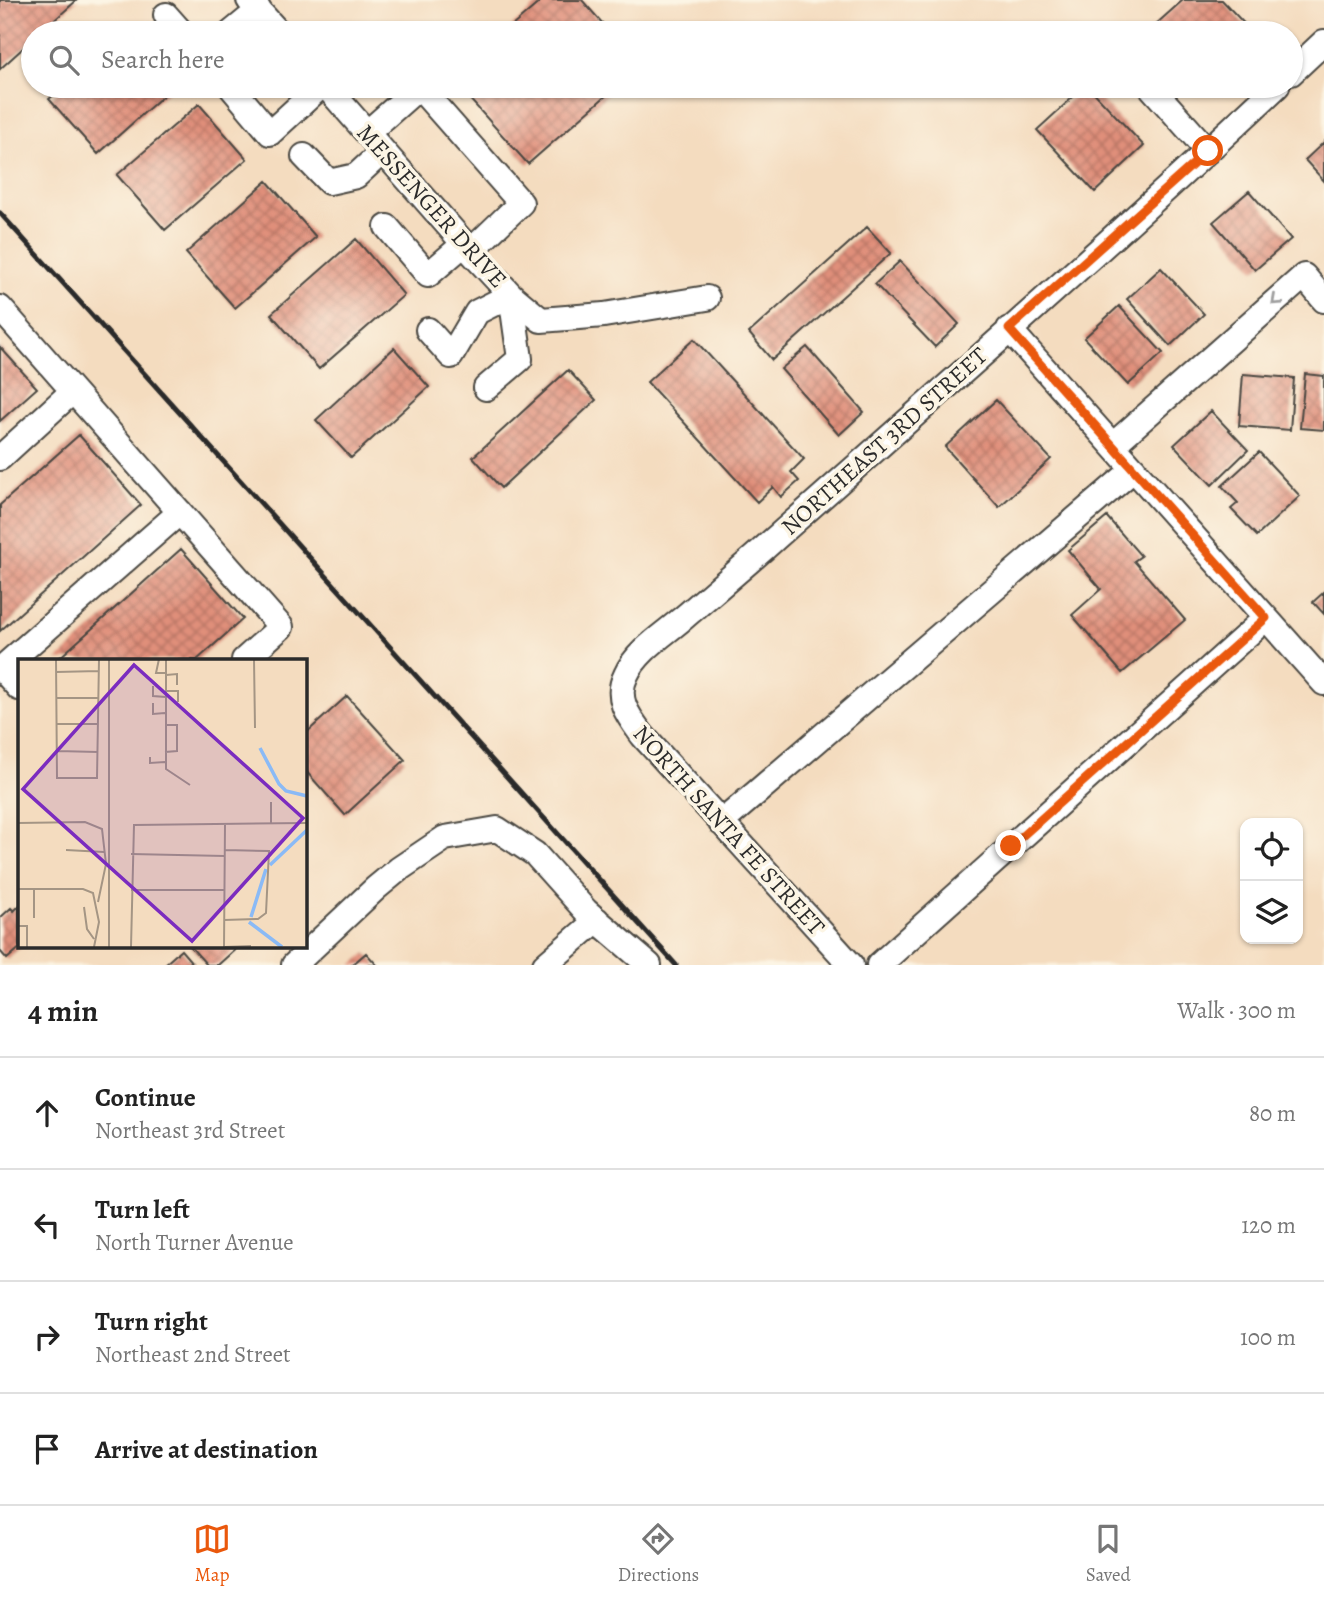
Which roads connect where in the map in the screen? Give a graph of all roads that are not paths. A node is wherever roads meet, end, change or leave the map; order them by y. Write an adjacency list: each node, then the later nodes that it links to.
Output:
1 (254, 5): 4 (street); 5 (street)
2 (166, 15): 3 (street)
3 (172, 21)
4 (241, 21)
5 (268, 21)
6 (1324, 42): 7 (street)
7 (1303, 62)
8 (241, 98): 9 (street)
9 (309, 98)
10 (334, 98): 15 (street, MESSENGER DRIVE)
11 (407, 98): 15 (street)
12 (429, 98): 20 (street)
13 (1161, 98): 16 (street)
14 (1264, 98): 16 (street, NORTHEAST 3RD STREET)
15 (367, 133): 17 (street, MESSENGER DRIVE)
16 (1208, 151): 25 (street, NORTHEAST 3RD STREET)
17 (383, 152): 18 (street); 20 (street, MESSENGER DRIVE)
18 (304, 156)
19 (387, 228): 20 (street)
20 (468, 247): 21 (street, MESSENGER DRIVE)
21 (511, 295): 22 (street, MESSENGER DRIVE); 26 (street); 27 (street)
22 (707, 298)
23 (1324, 300): 29 (street, one-way to 29)
24 (0, 308): 28 (street)
25 (1009, 329): 29 (street); 38 (street, NORTHEAST 3RD STREET)
26 (428, 330)
27 (486, 388)
28 (73, 391): 30 (street); 32 (street)
29 (1113, 445): 31 (street)
30 (0, 457)
31 (1134, 469): 33 (street); 39 (street)
32 (180, 512): 34 (street); 35 (street)
33 (1266, 618): 36 (street); 45 (street)
34 (245, 659)
35 (1, 668): 37 (street)
36 (1324, 682)
37 (18, 687)
38 (621, 688): 39 (street, NORTH SANTA FE STREET)
39 (722, 822): 44 (street, NORTH SANTA FE STREET)
40 (597, 920): 41 (street); 42 (street); 43 (street)
41 (294, 965)
42 (545, 965)
43 (649, 965)
44 (851, 965)
45 (879, 965)

